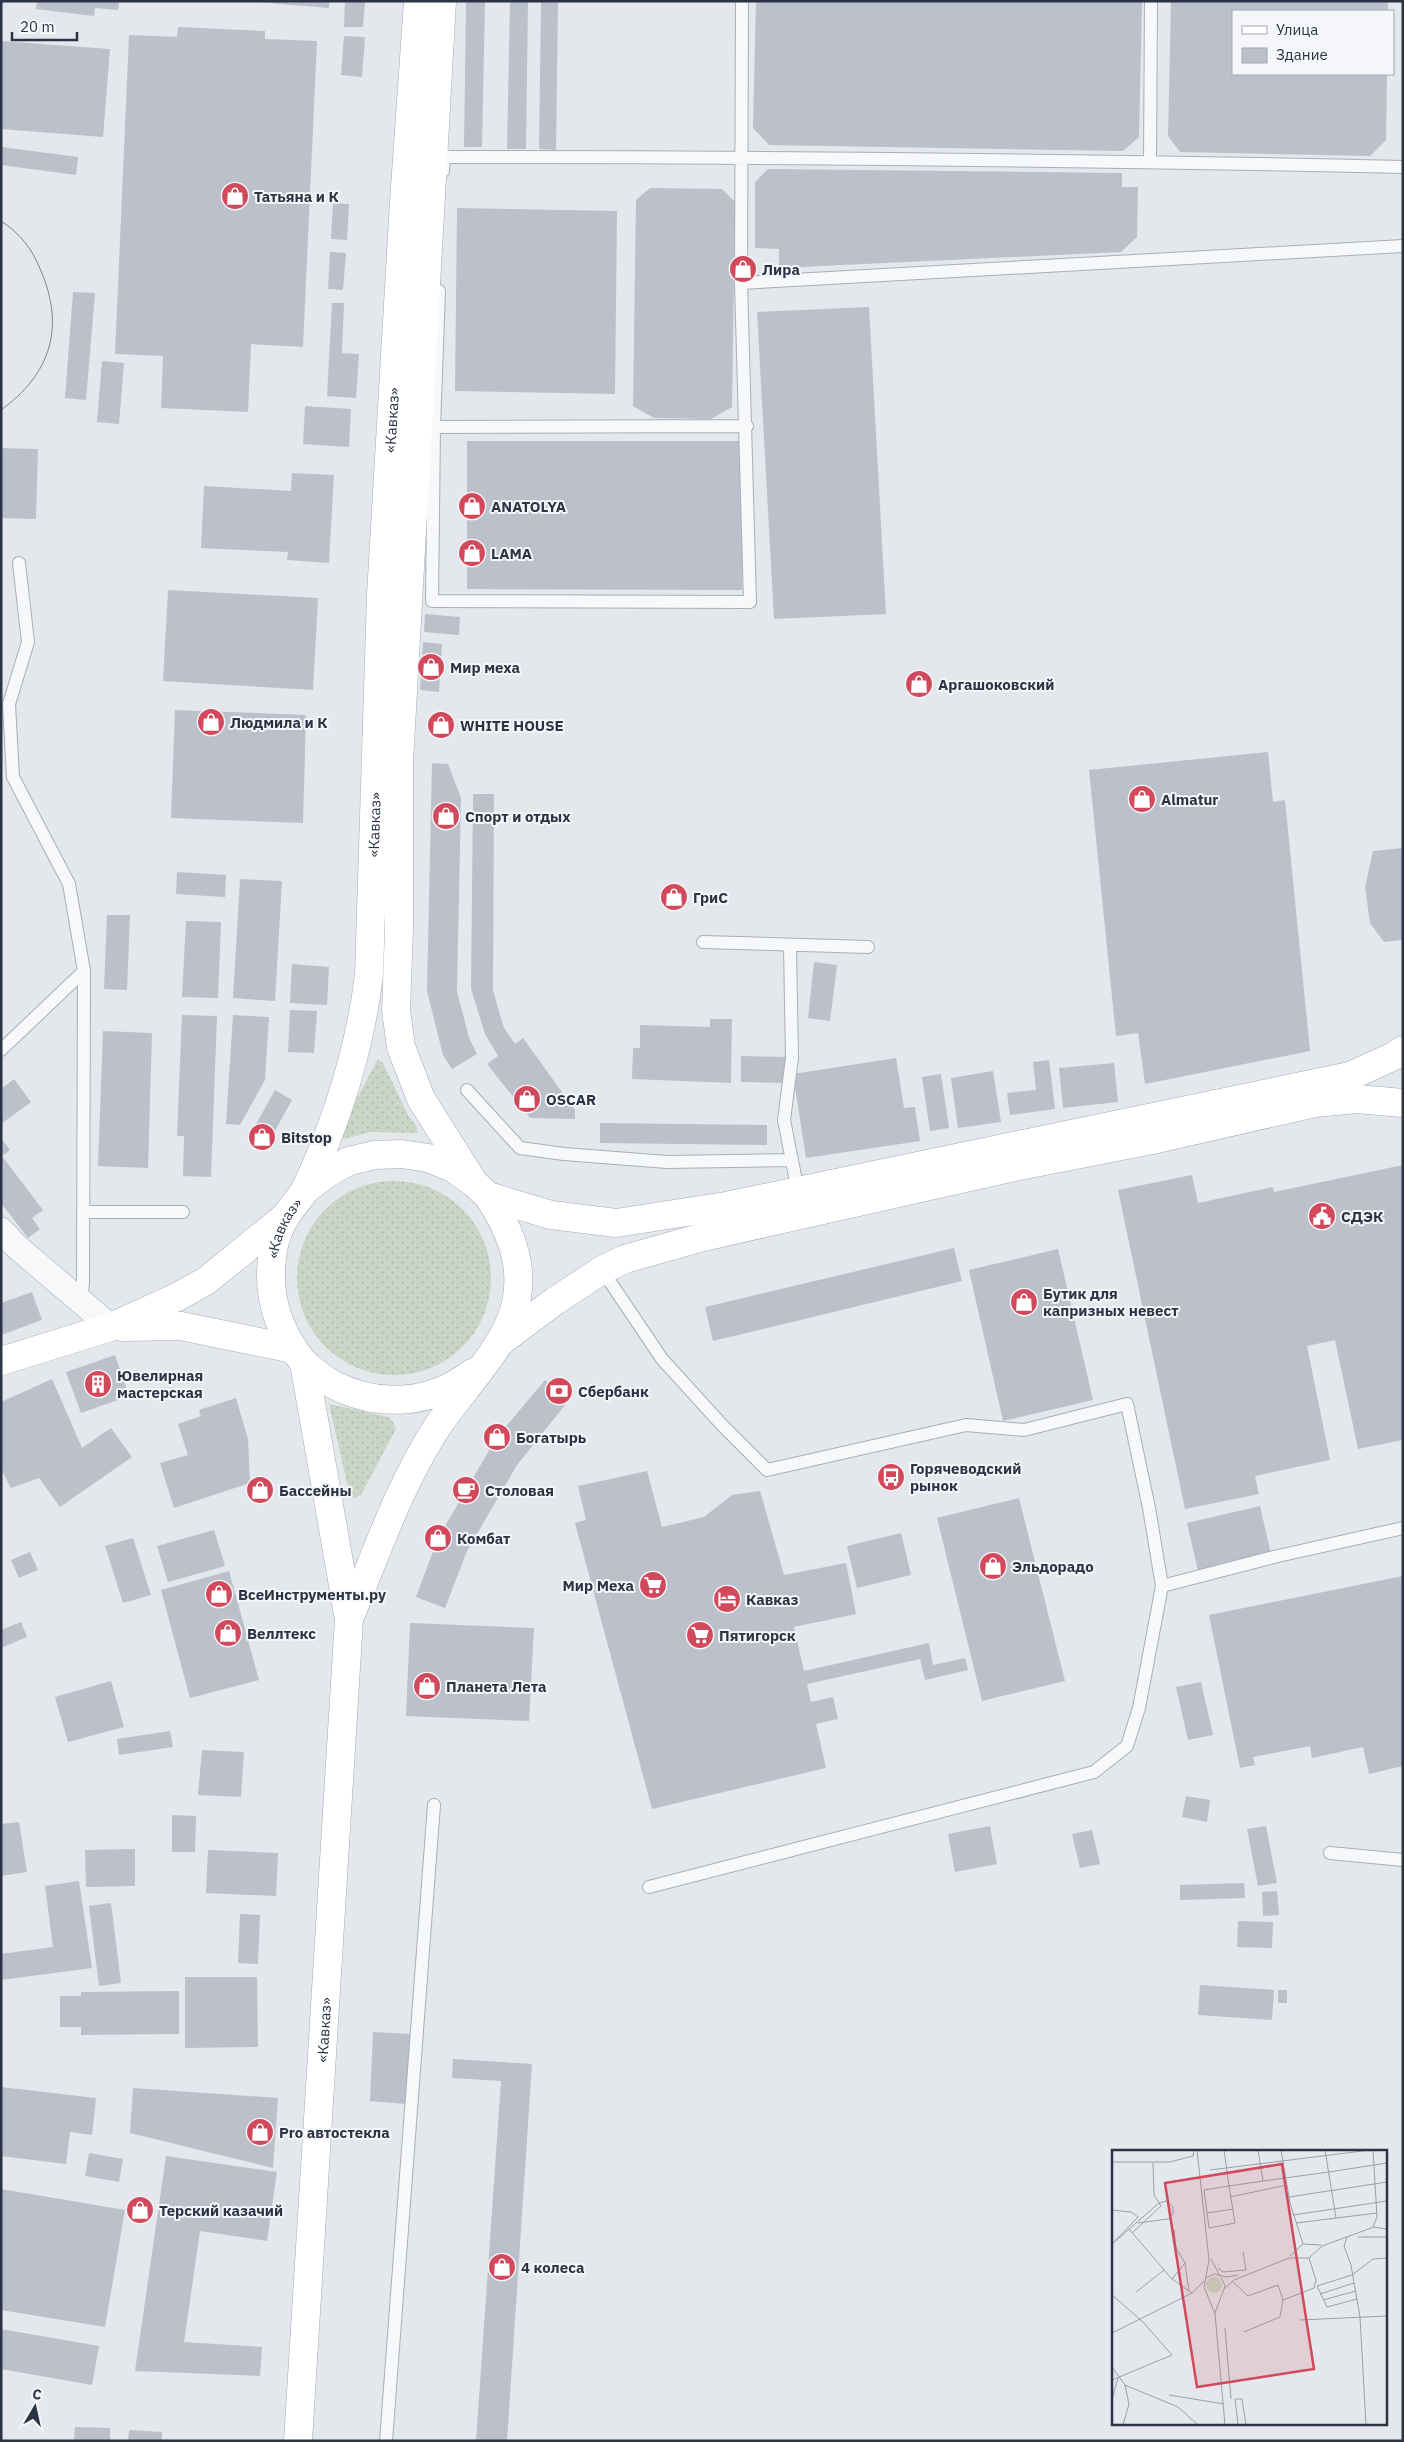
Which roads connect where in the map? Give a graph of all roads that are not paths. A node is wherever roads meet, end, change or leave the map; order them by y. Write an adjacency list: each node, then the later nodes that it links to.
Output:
1 (418, 1): 22 (main road, «Кавказ»)
2 (442, 1): 23 (main road, «Кавказ»)
3 (742, 1): 5 (lane)
4 (1151, 1): 6 (lane)
5 (740, 157): 6 (lane); 9 (lane); 10 (lane)
6 (1150, 162): 7 (lane)
7 (1403, 167)
8 (1403, 246): 9 (lane)
9 (741, 282): 11 (lane)
10 (434, 426): 11 (lane); 11 (lane)
11 (746, 426)
12 (19, 563): 16 (lane)
13 (703, 942): 14 (lane)
14 (790, 946): 15 (lane); 21 (lane)
15 (868, 948)
16 (84, 971): 17 (lane); 25 (lane)
17 (1, 1050)
18 (1403, 1050): 24 (main road)
19 (466, 1090): 21 (lane)
20 (1403, 1103): 29 (main road)
21 (792, 1160): 24 (lane)
22 (305, 1190): 23 (main road); 27 (main road, «Кавказ»)
23 (481, 1190): 24 (main road); 32 (main road, «Кавказ»)
24 (798, 1191)
25 (84, 1212): 26 (lane); 30 (lane)
26 (183, 1212)
27 (286, 1216): 31 (main road); 33 (main road, «Кавказ»)
28 (1, 1230): 30 (street)
29 (602, 1270): 32 (main road); 37 (lane)
30 (81, 1302): 31 (street)
31 (111, 1327): 33 (main road); 34 (main road)
32 (500, 1342): 35 (main road, «Кавказ»)
33 (298, 1356): 35 (main road); 38 (main road, «Кавказ»)
34 (1, 1362)
35 (483, 1364): 38 (main road, «Кавказ»)
36 (1403, 1528): 37 (lane)
37 (1162, 1586): 42 (lane)
38 (349, 1619): 43 (main road, «Кавказ»)
39 (434, 1805): 44 (lane)
40 (1330, 1853): 41 (lane)
41 (1403, 1860)
42 (649, 1887)
43 (298, 2441)
44 (386, 2441)

